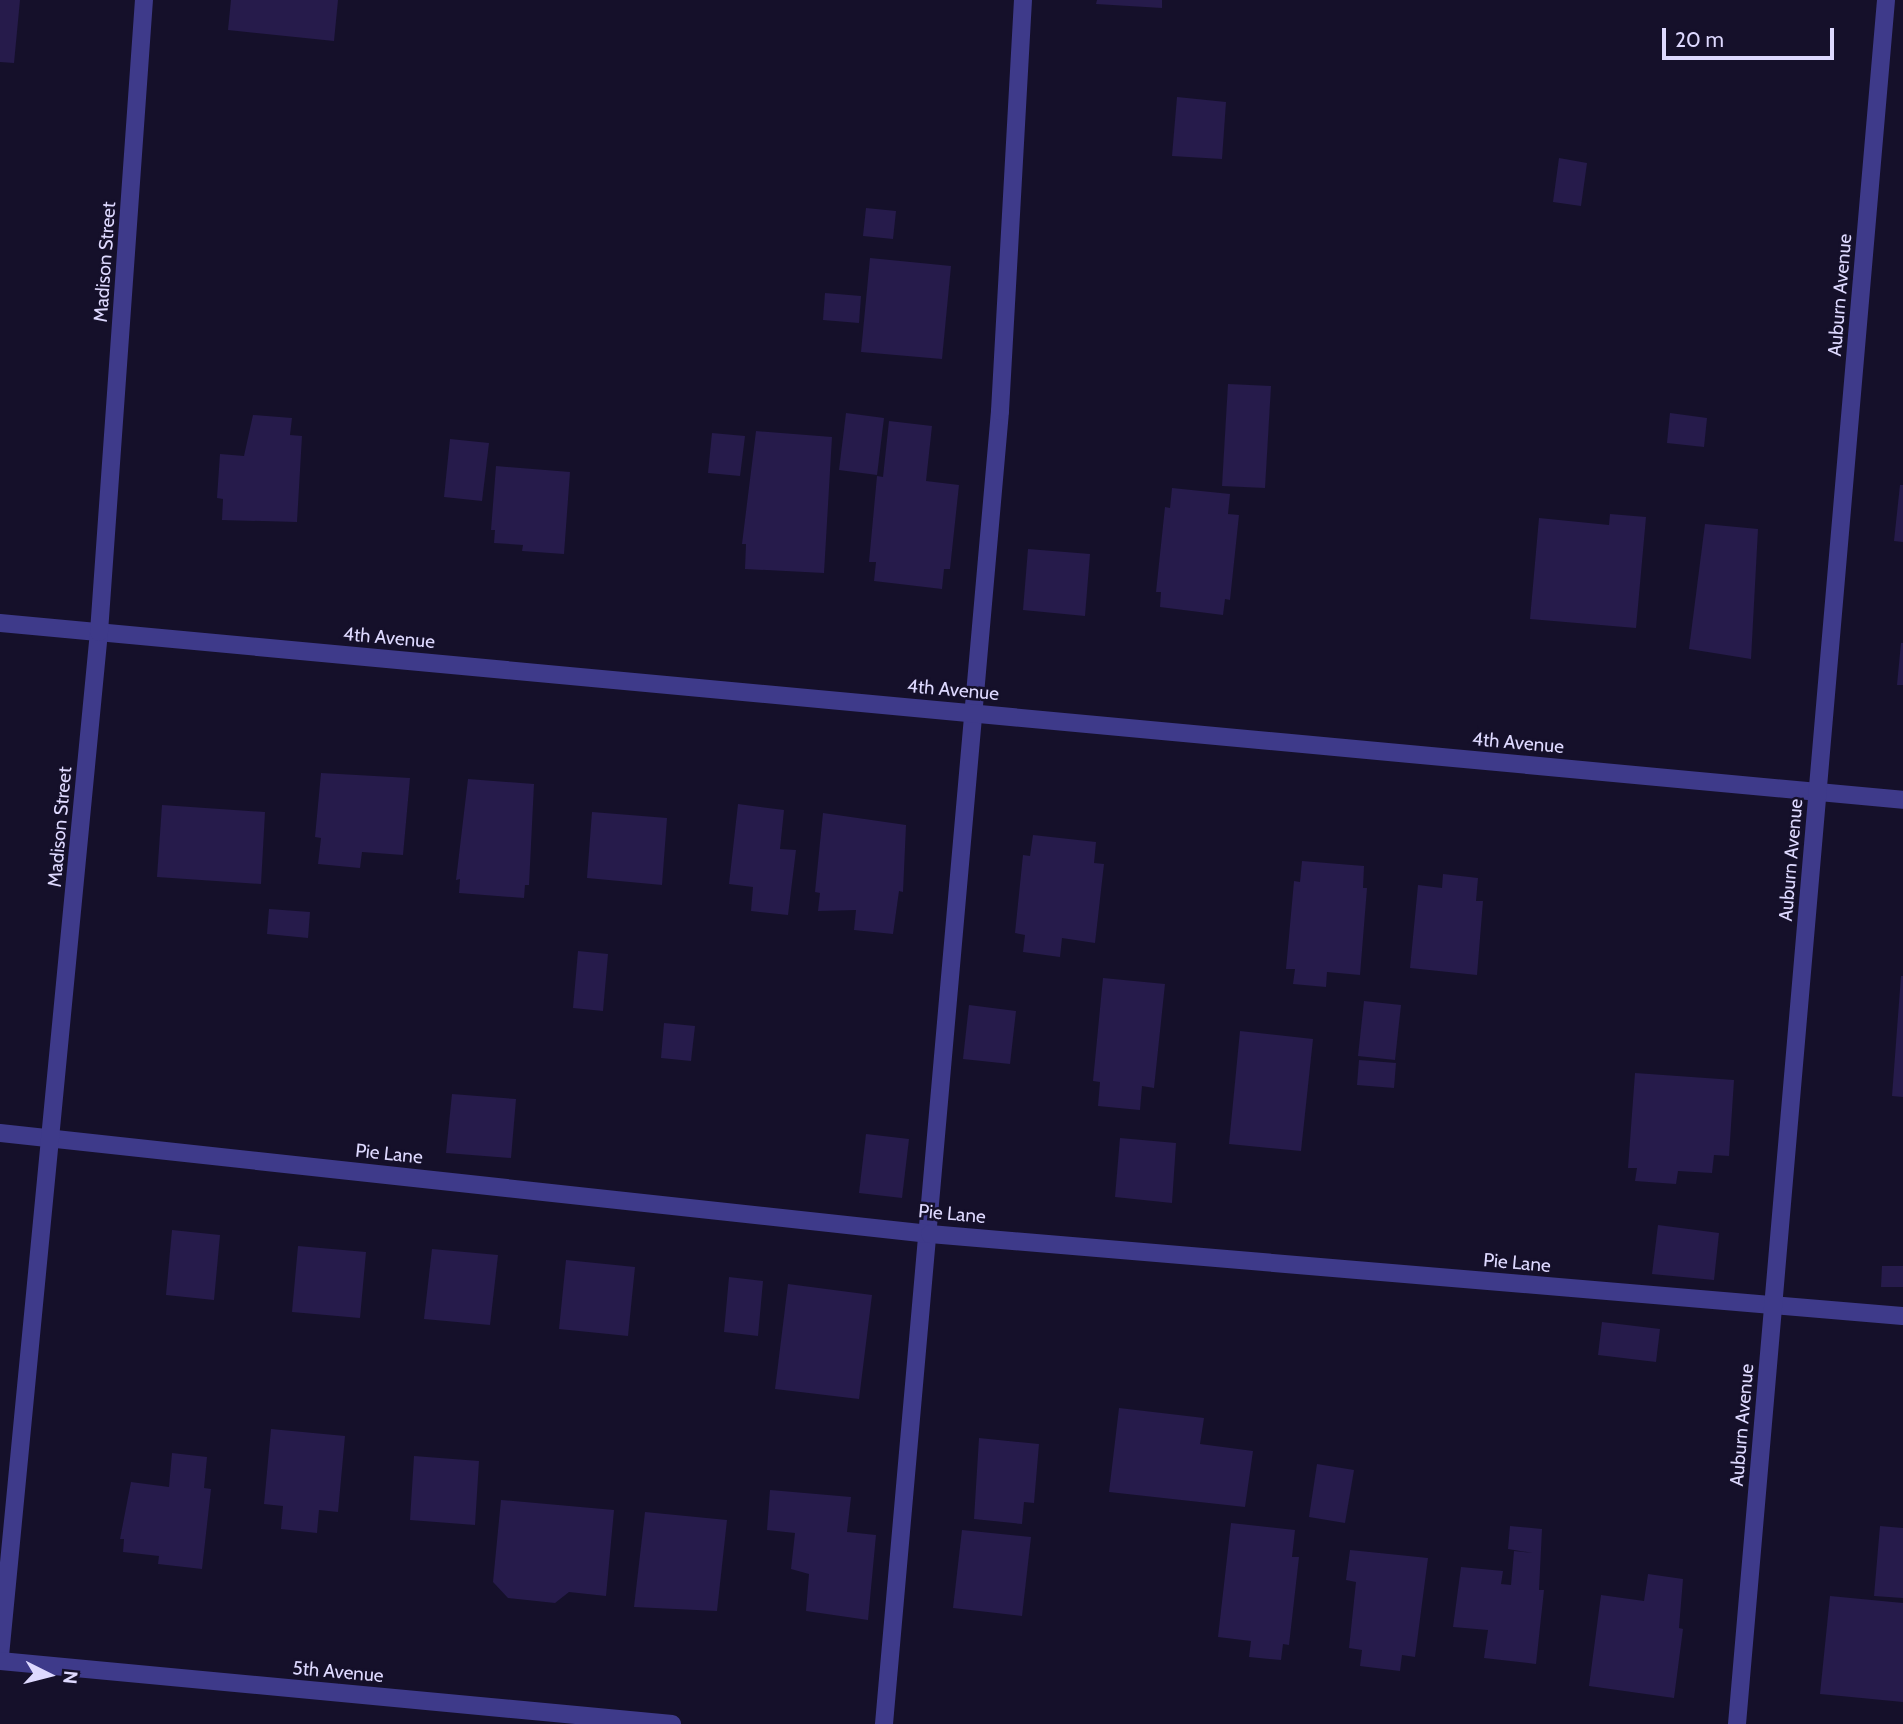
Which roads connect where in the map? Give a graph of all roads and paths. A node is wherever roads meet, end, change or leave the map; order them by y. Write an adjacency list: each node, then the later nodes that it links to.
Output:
1 (144, 0): 5 (street, Madison Street)
2 (1023, 0): 6 (street)
3 (1886, 0): 7 (street, Auburn Avenue)
4 (0, 623): 5 (street, 4th Avenue)
5 (99, 632): 6 (street, 4th Avenue); 10 (street, Madison Street)
6 (970, 713): 7 (street, 4th Avenue); 11 (street)
7 (1818, 792): 8 (street, 4th Avenue); 12 (street, Auburn Avenue)
8 (1903, 800)
9 (0, 1133): 10 (street, Pie Lane)
10 (52, 1138): 11 (street, Pie Lane); 14 (street, Madison Street)
11 (930, 1234): 12 (street, Pie Lane); 17 (street)
12 (1773, 1306): 13 (street, Pie Lane); 18 (street, Auburn Avenue)
13 (1903, 1316)
14 (0, 1656)
15 (0, 1661): 16 (street, 5th Avenue)
16 (672, 1724)
17 (884, 1724)
18 (1737, 1724)

